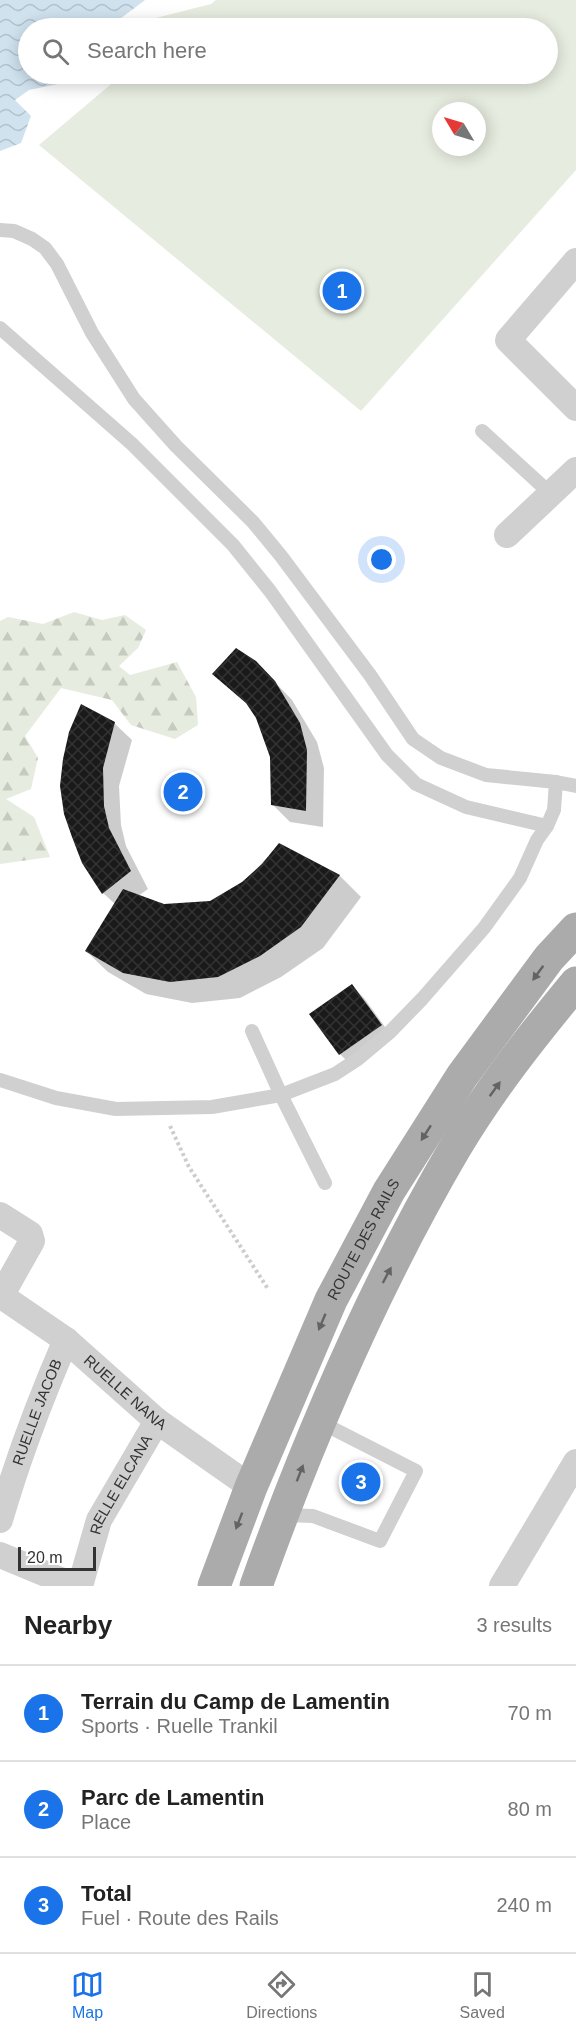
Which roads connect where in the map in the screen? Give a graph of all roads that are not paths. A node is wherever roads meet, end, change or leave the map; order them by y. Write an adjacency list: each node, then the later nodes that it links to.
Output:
1 (0, 230): 9 (lane)
2 (576, 261): 4 (street)
3 (0, 328): 11 (lane)
4 (576, 408)
5 (482, 431): 7 (lane)
6 (576, 470): 7 (street)
7 (551, 494): 8 (street)
8 (507, 535)
9 (556, 782): 10 (lane); 11 (lane)
10 (576, 786)
11 (547, 826): 16 (lane)
12 (576, 929): 24 (main road, ROUTE DES RAILS, one-way to 24)
13 (576, 983): 22 (main road, one-way to 13)
14 (252, 1031): 16 (lane)
15 (0, 1080): 16 (lane)
16 (281, 1095): 17 (lane)
17 (325, 1183)
18 (0, 1215): 19 (street)
19 (0, 1295): 20 (street, RUELLE NANA)
20 (66, 1340): 21 (street, RUELLE NANA); 26 (street, RUELLE JACOB)
21 (157, 1421): 24 (street, RUELLE NANA); 29 (street, RELLE ELCANA)
22 (320, 1421): 25 (main road, one-way to 22); 25 (lane)
23 (576, 1462): 32 (street)
24 (251, 1487): 30 (main road, ROUTE DES RAILS, one-way to 30)
25 (283, 1515): 31 (main road)
26 (0, 1520)
27 (0, 1555): 28 (street)
28 (75, 1586)
29 (80, 1586)
30 (214, 1586)
31 (256, 1586)
32 (502, 1586)

